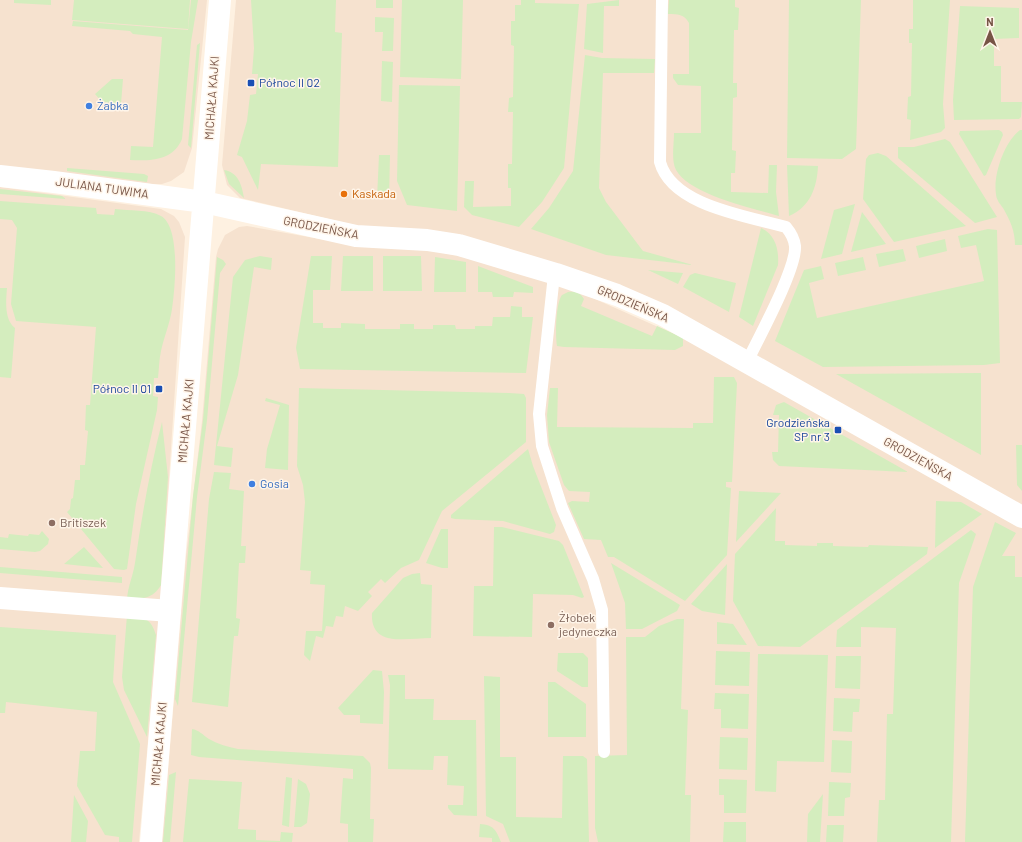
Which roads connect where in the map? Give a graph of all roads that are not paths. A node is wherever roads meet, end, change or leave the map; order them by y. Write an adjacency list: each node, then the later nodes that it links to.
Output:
1 (220, 0): 4 (street, MICHAŁA KAJKI)
2 (662, 0): 6 (lane)
3 (0, 176): 4 (street, JULIANA TUWIMA)
4 (204, 202): 5 (street, GRODZIEŃSKA); 9 (street, MICHAŁA KAJKI)
5 (556, 274): 6 (street, GRODZIEŃSKA); 10 (lane)
6 (747, 362): 7 (street, GRODZIEŃSKA)
7 (1022, 517)
8 (0, 598): 9 (street)
9 (170, 611): 11 (street, MICHAŁA KAJKI)
10 (604, 752)
11 (151, 842)

